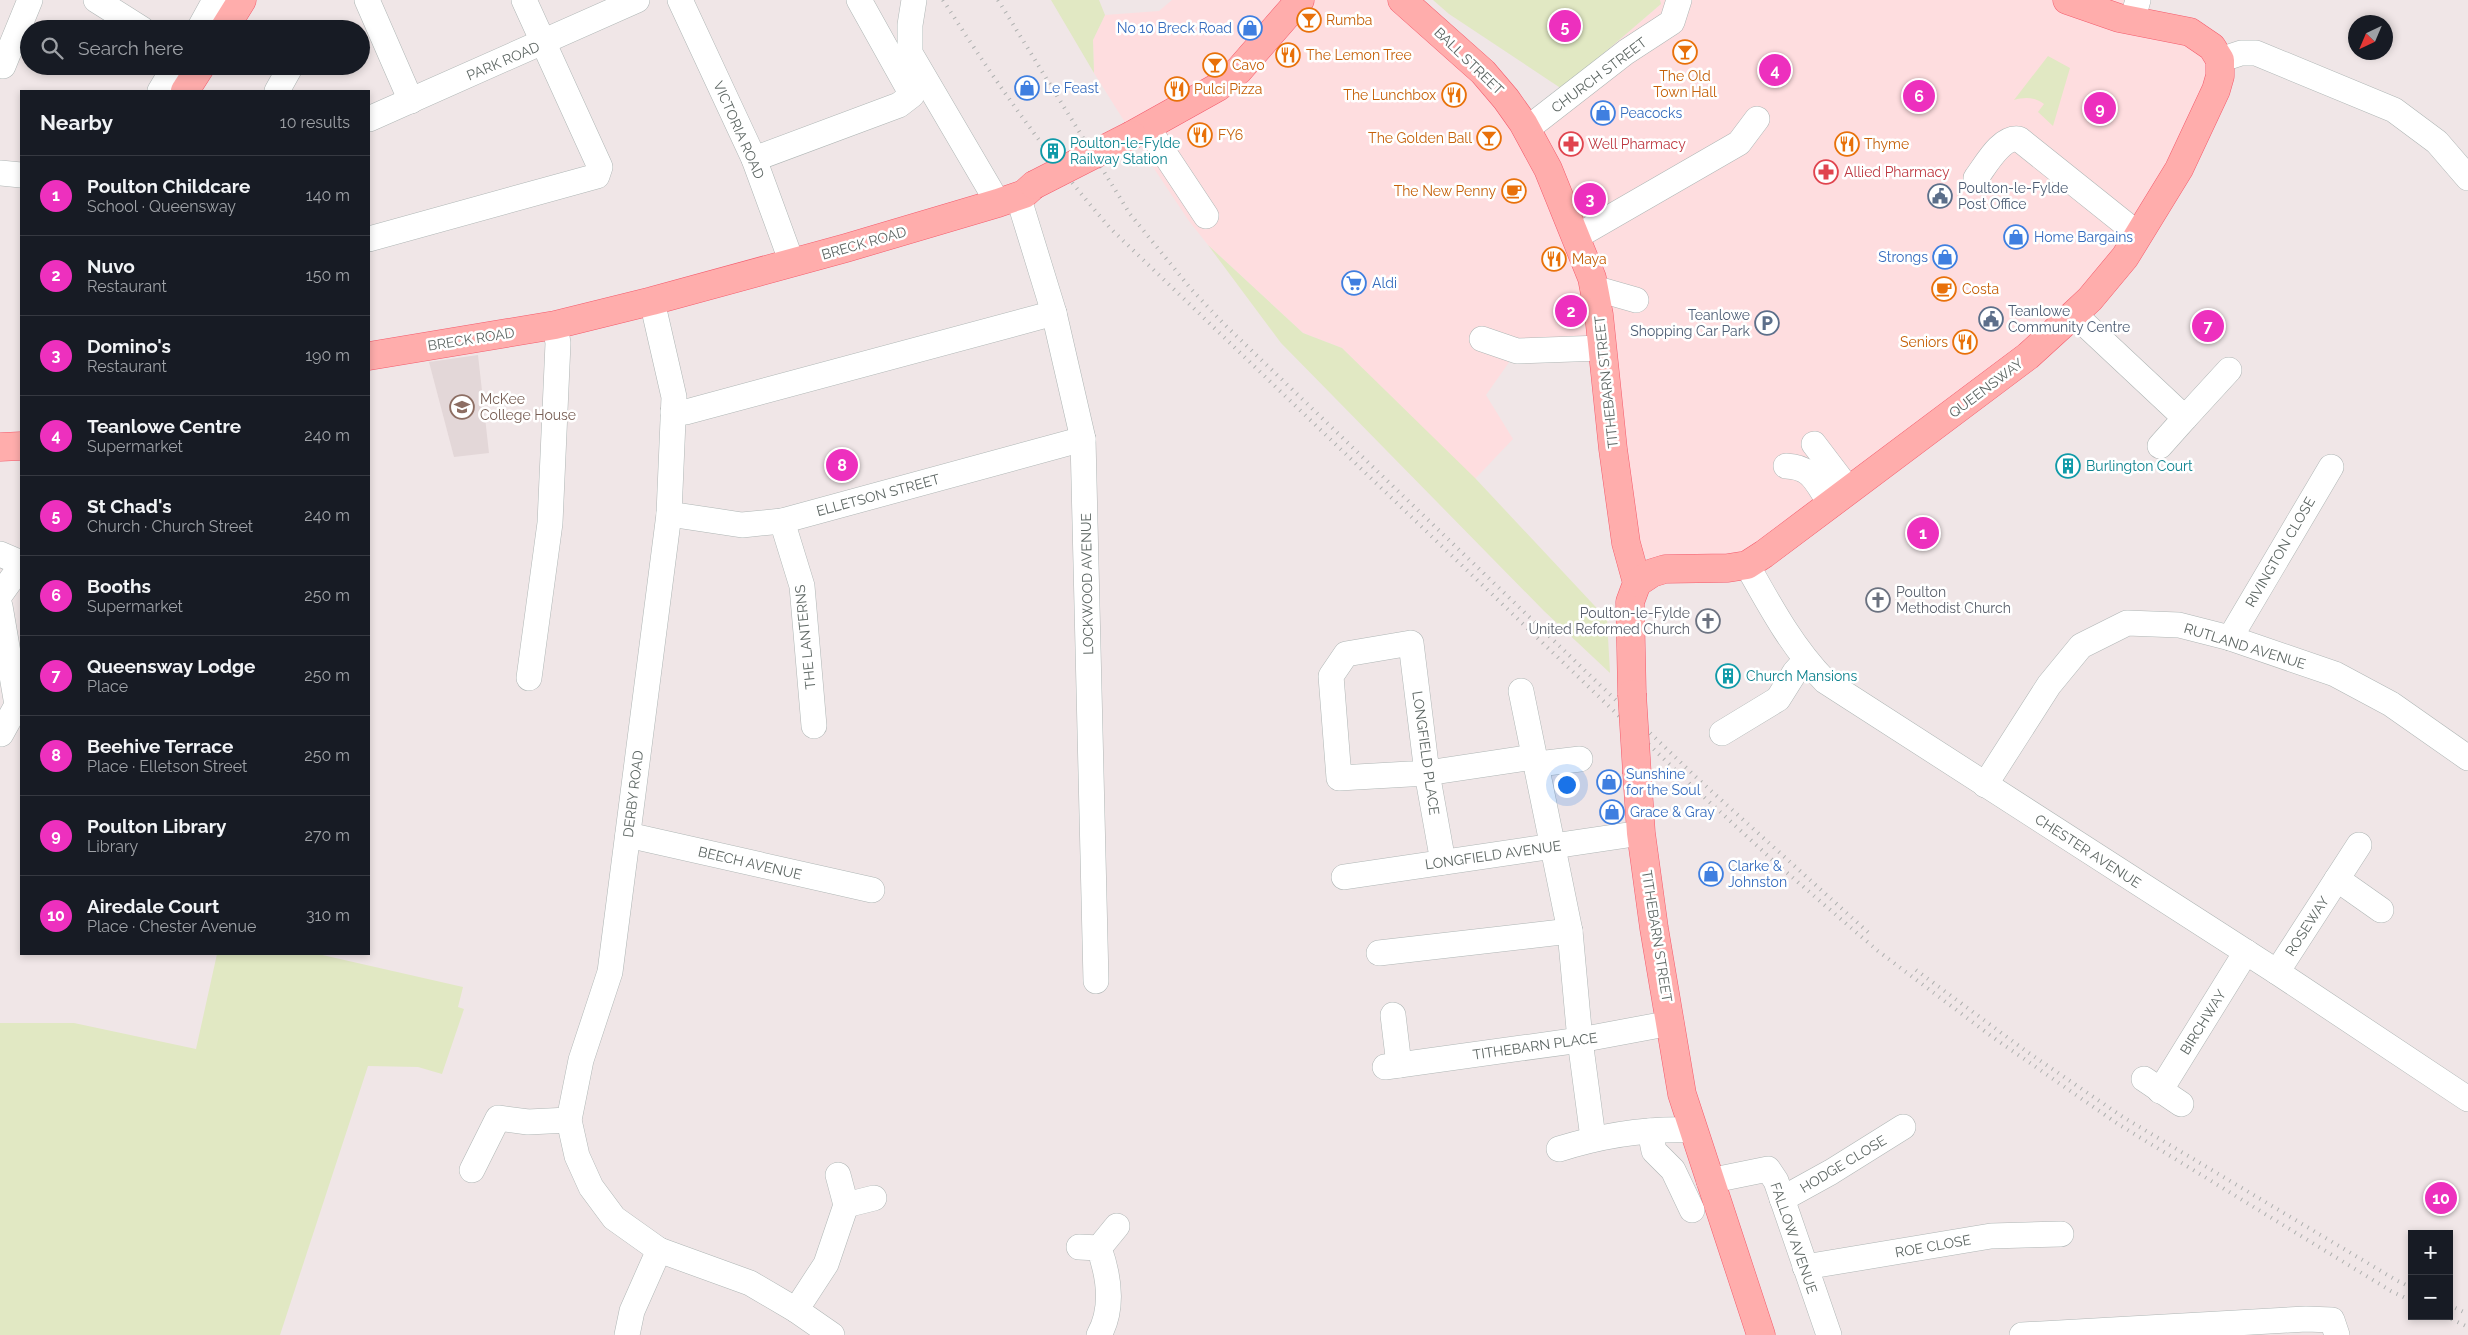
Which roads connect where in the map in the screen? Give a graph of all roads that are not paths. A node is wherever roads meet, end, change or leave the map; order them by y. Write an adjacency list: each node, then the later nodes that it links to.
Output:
1 (30, 0): 15 (street)
2 (96, 0): 16 (street)
3 (215, 0): 17 (street)
4 (242, 0): 18 (main road)
5 (524, 0): 21 (street)
6 (637, 0): 21 (street, PARK ROAD)
7 (680, 0): 31 (street, VICTORIA ROAD)
8 (859, 0): 31 (street)
9 (914, 0): 36 (street, LOCKWOOD AVENUE)
10 (1300, 0): 30 (main road, BRECK ROAD)
11 (1402, 0): 29 (main road, BALL STREET)
12 (2067, 0): 13 (main road)
13 (2128, 10): 22 (main road)
14 (1676, 11): 29 (street, CHURCH STREET)
15 (22, 20)
16 (128, 20)
17 (210, 20)
18 (218, 20)
19 (370, 23): 26 (street)
20 (20, 24): 23 (street)
21 (544, 43): 26 (street, PARK ROAD); 40 (street)
22 (2220, 60): 35 (street); 39 (main road, QUEENSWAY)
23 (3, 66)
24 (286, 75): 25 (street)
25 (278, 90)
26 (411, 100): 27 (street, PARK ROAD)
27 (370, 119)
28 (1757, 119): 38 (street)
29 (1527, 130): 38 (main road, TITHEBARN STREET)
30 (1140, 131): 36 (main road, BRECK ROAD, bridge); 37 (street)
31 (754, 159): 41 (street, VICTORIA ROAD)
32 (0, 173): 33 (street)
33 (20, 175)
34 (1976, 178): 39 (street)
35 (2468, 178)
36 (1016, 195): 41 (main road, BRECK ROAD); 44 (street, LOCKWOOD AVENUE)
37 (1206, 216)
38 (1576, 236): 42 (main road, TITHEBARN STREET)
39 (2139, 236): 45 (main road, QUEENSWAY)
40 (370, 239)
41 (792, 263): 43 (main road, BRECK ROAD)
42 (1594, 288): 46 (main road, TITHEBARN STREET); 46 (street)
43 (652, 301): 47 (main road, BRECK ROAD); 52 (street, DERBY ROAD)
44 (1054, 313): 52 (street); 54 (street, LOCKWOOD AVENUE)
45 (2074, 314): 53 (street); 61 (main road, QUEENSWAY)
46 (1599, 315): 49 (main road, TITHEBARN STREET)
47 (555, 326): 50 (main road, BRECK ROAD); 75 (street)
48 (1482, 339): 49 (street)
49 (1602, 348): 64 (main road, TITHEBARN STREET)
50 (370, 356)
51 (2229, 370): 53 (street)
52 (673, 412): 62 (street, DERBY ROAD)
53 (2185, 418): 57 (street)
54 (1083, 439): 63 (street, ELLETSON STREET); 99 (street, LOCKWOOD AVENUE)
55 (1814, 444): 61 (street)
56 (20, 446): 58 (main road)
57 (2160, 446)
58 (0, 447)
59 (1786, 466): 61 (street)
60 (2330, 466): 73 (street, RIVINGTON CLOSE)
61 (1839, 497): 67 (main road, QUEENSWAY)
62 (669, 514): 63 (street, ELLETSON STREET); 87 (street, DERBY ROAD)
63 (782, 521): 78 (street, THE LANTERNS)
64 (1625, 528): 68 (main road, TITHEBARN STREET); 70 (main road, TITHEBARN STREET)
65 (0, 554): 66 (street)
66 (20, 563)
67 (1747, 565): 68 (main road, QUEENSWAY); 74 (street, CHESTER AVENUE)
68 (1665, 569): 70 (main road, QUEENSWAY)
69 (20, 571): 71 (street)
70 (1637, 583): 86 (main road, TITHEBARN STREET, bridge)
71 (0, 595)
72 (0, 606): 77 (street)
73 (2230, 638): 81 (street, RUTLAND AVENUE); 85 (street, RUTLAND AVENUE)
74 (1805, 661): 79 (street); 85 (street, CHESTER AVENUE)
75 (530, 678)
76 (1521, 691): 83 (street)
77 (19, 705): 80 (street)
78 (814, 726)
79 (1722, 733)
80 (1, 734)
81 (2468, 758)
82 (1580, 759): 83 (street)
83 (1535, 760): 84 (street); 89 (street)
84 (1427, 772): 84 (street, LONGFIELD PLACE); 90 (street, LONGFIELD PLACE)
85 (1985, 784): 96 (street, CHESTER AVENUE)
86 (1641, 833): 89 (street, LONGFIELD AVENUE); 101 (main road, TITHEBARN STREET)
87 (628, 835): 93 (street, BEECH AVENUE); 105 (street, DERBY ROAD)
88 (2359, 845): 92 (street, ROSEWAY)
89 (1552, 846): 90 (street, LONGFIELD AVENUE); 95 (street)
90 (1443, 862): 91 (street, LONGFIELD AVENUE)
91 (1344, 876)
92 (2337, 879): 94 (street); 98 (street, ROSEWAY)
93 (872, 890)
94 (2380, 910)
95 (1570, 930): 97 (street); 102 (street)
96 (2246, 952): 98 (street, CHESTER AVENUE); 103 (street, BIRCHWAY)
97 (1379, 953)
98 (2277, 972): 104 (street, CHESTER AVENUE)
99 (1096, 981)
100 (1392, 1015): 102 (street, TITHEBARN PLACE)
101 (1671, 1023): 102 (street, TITHEBARN PLACE); 107 (main road, TITHEBARN STREET)
102 (1580, 1040): 109 (street)
103 (2162, 1091)
104 (2468, 1099)
105 (569, 1120): 111 (street); 120 (street, DERBY ROAD)
106 (1903, 1127): 115 (street, HODGE CLOSE)
107 (1693, 1130): 108 (street); 113 (main road, TITHEBARN STREET)
108 (1650, 1131): 109 (street); 117 (street)
109 (1593, 1138): 110 (street)
110 (1559, 1149)
111 (472, 1170)
112 (838, 1175): 116 (street)
113 (1709, 1181): 115 (street, FALLOW AVENUE); 126 (main road, TITHEBARN STREET)
114 (874, 1198): 116 (street)
115 (1782, 1199): 121 (street, FALLOW AVENUE)
116 (846, 1205): 122 (street)
117 (1692, 1210)
118 (1117, 1226): 125 (street)
119 (2061, 1234): 121 (street, ROE CLOSE)
120 (659, 1250): 122 (street, DERBY ROAD); 123 (street)
121 (1805, 1267): 127 (street, FALLOW AVENUE)
122 (796, 1310): 124 (street, DERBY ROAD)
123 (627, 1335)
124 (832, 1335)
125 (1099, 1335)
126 (1761, 1335)
127 (1829, 1335)
128 (2022, 1335): 129 (street)
129 (2337, 1335)

